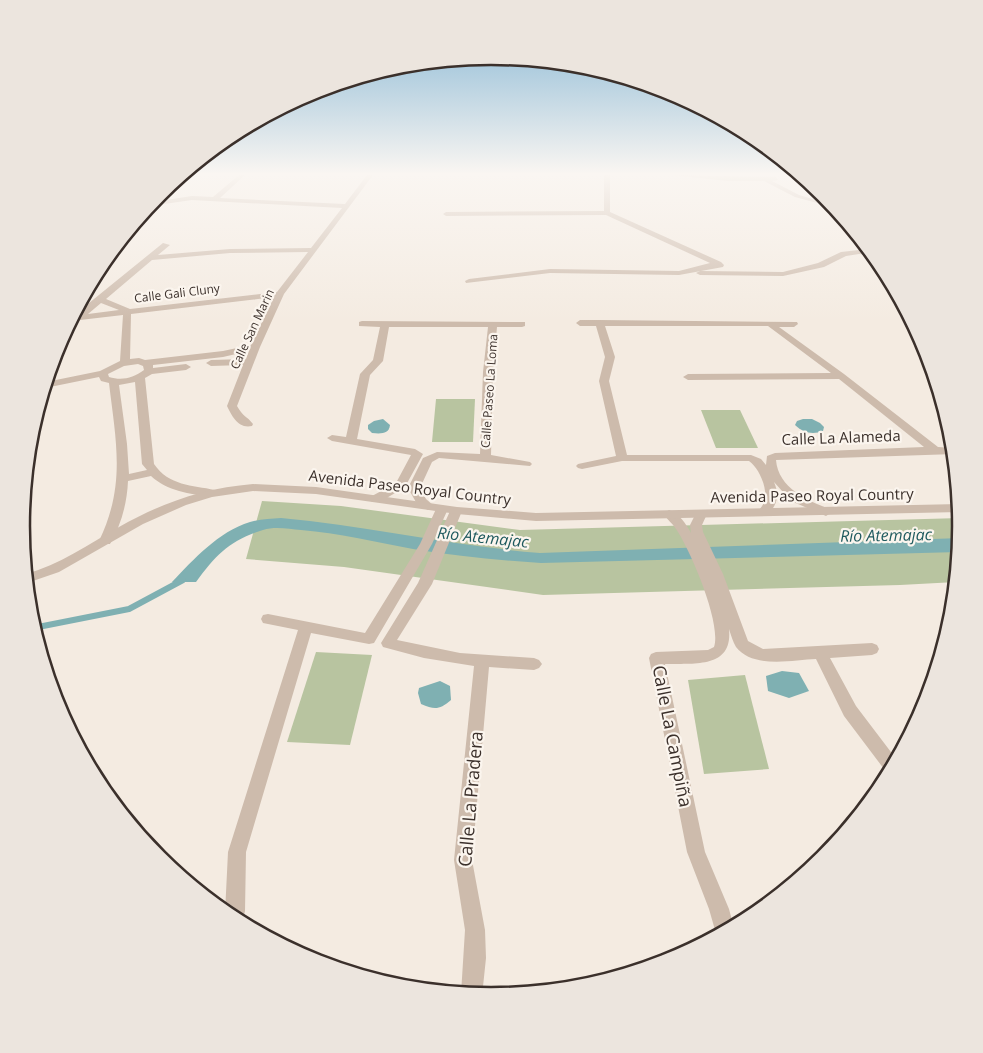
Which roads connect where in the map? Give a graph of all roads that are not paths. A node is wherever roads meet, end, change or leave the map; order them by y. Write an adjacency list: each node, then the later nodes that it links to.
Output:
1 (333, 224): 4 (street, Calle San Marin)
2 (633, 224): 7 (street)
3 (166, 244): 6 (street)
4 (314, 250): 6 (street); 11 (street, Calle San Marin)
5 (863, 252): 9 (street)
6 (149, 258): 12 (street)
7 (718, 264): 8 (street); 9 (street)
8 (678, 273): 9 (street); 10 (street)
9 (739, 273)
10 (469, 281)
11 (280, 294): 13 (street, Calle Gali Cluny); 24 (street, Calle San Marin)
12 (99, 299): 13 (street); 14 (street)
13 (127, 311): 15 (street, Calle Gali Cluny); 26 (street)
14 (83, 312)
15 (80, 317)
16 (580, 323): 17 (street)
17 (600, 323): 22 (street); 40 (street)
18 (362, 324): 19 (street, Calle Paseo La Loma)
19 (385, 324): 20 (street, Calle Paseo La Loma); 36 (street)
20 (493, 324): 21 (street, Calle Paseo La Loma); 39 (street, Calle Paseo La Loma)
21 (522, 324)
22 (770, 324): 23 (street); 30 (street, Calle La Alameda)
23 (794, 324)
24 (255, 348): 25 (street); 27 (street, Calle San Marin)
25 (223, 358): 27 (street); 28 (street)
26 (125, 362): 28 (street); 29 (street)
27 (249, 362): 34 (street, Calle San Marin)
28 (144, 371): 33 (street); 43 (street)
29 (104, 373): 32 (street); 33 (street)
30 (840, 376): 31 (street); 37 (street, Calle La Alameda)
31 (688, 378)
32 (52, 383)
33 (114, 383): 44 (street)
34 (248, 424)
35 (332, 438): 36 (street)
36 (351, 440): 46 (street)
37 (935, 450): 38 (street, Calle La Alameda); 51 (street, Calle La Alameda)
38 (946, 451)
39 (484, 458): 41 (street, Calle Paseo La Loma); 47 (street, Calle Paseo La Loma)
40 (622, 458): 42 (street); 52 (street)
41 (526, 464)
42 (582, 466)
43 (153, 472): 44 (street); 45 (street)
44 (124, 479): 57 (street)
45 (211, 493): 46 (street, Avenida Paseo Royal Country); 57 (street, Avenida Paseo Royal Country)
46 (376, 499): 47 (street, Avenida Paseo Royal Country)
47 (428, 506): 48 (street, Avenida Paseo Royal Country)
48 (442, 509): 49 (street, Avenida Paseo Royal Country); 55 (street)
49 (456, 511): 53 (street, Avenida Paseo Royal Country); 55 (street)
50 (953, 511): 51 (street, Avenida Paseo Royal Country)
51 (826, 512): 52 (street, Avenida Paseo Royal Country)
52 (763, 513): 54 (street, Avenida Paseo Royal Country)
53 (669, 514): 54 (street, Avenida Paseo Royal Country); 56 (street, Calle La Campiña)
54 (701, 514): 56 (street)
55 (443, 523): 61 (street); 64 (street)
56 (690, 532): 58 (street, Calle La Campiña)
57 (104, 541): 59 (street, Avenida Paseo Royal Country)
58 (711, 575): 63 (street, Calle La Campiña); 68 (street, Calle La Campiña)
59 (33, 577)
60 (268, 619): 61 (street)
61 (306, 626): 67 (street)
62 (872, 649): 63 (street, Calle La Campiña)
63 (820, 653): 66 (street)
64 (482, 662): 65 (street); 69 (street, Calle La Pradera)
65 (534, 664)
66 (888, 762)
67 (235, 910)
68 (723, 925)
69 (473, 987)

